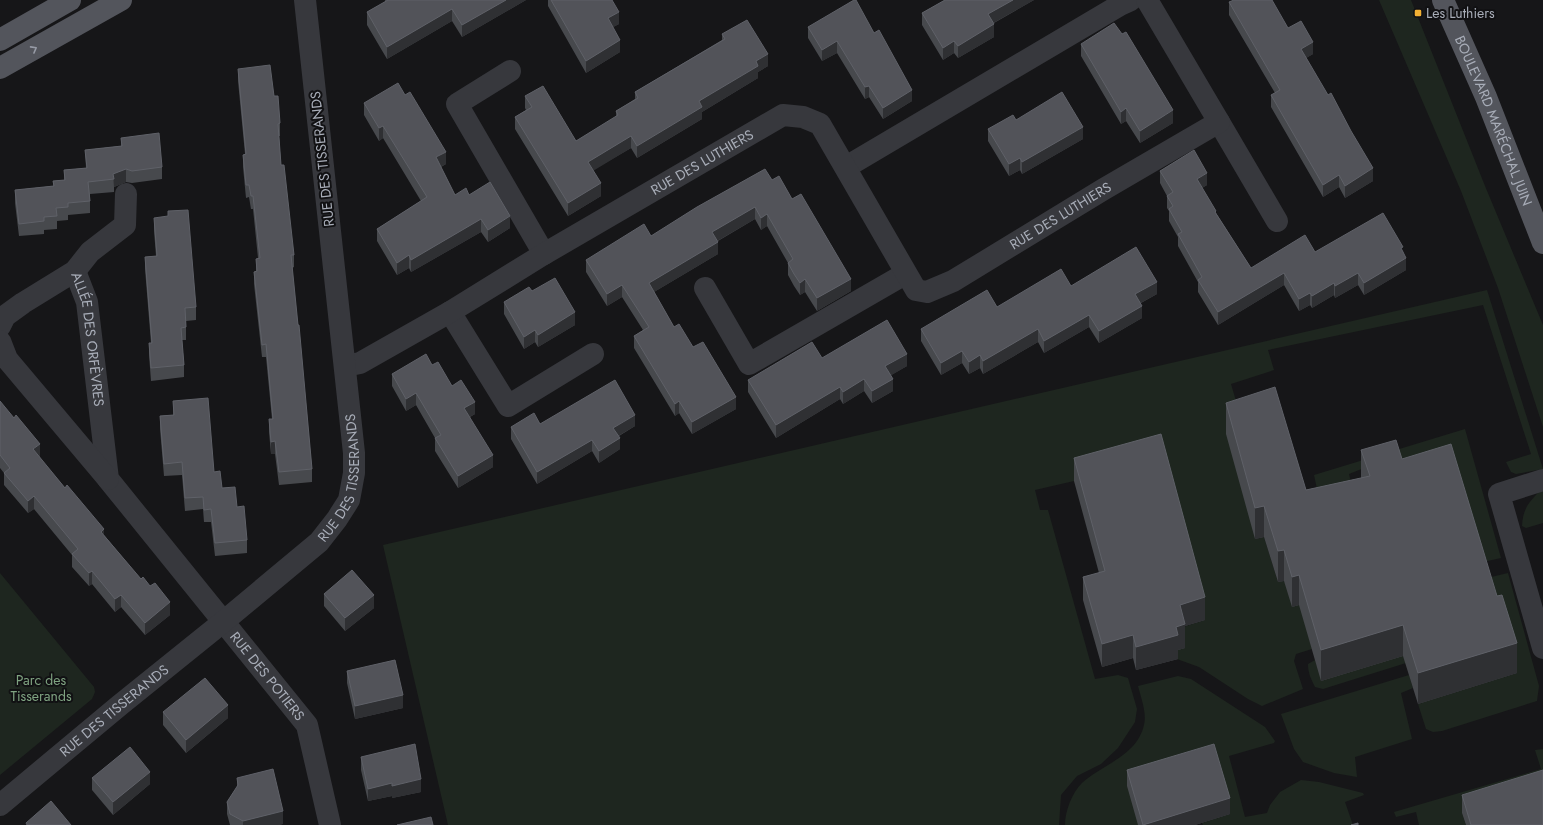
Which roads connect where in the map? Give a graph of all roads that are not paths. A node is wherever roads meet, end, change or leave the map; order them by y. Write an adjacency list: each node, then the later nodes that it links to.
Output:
1 (70, 0): 7 (main road)
2 (121, 0): 8 (main road, one-way to 2)
3 (304, 0): 23 (street, RUE DES TISSERANDS)
4 (1131, 0): 11 (street)
5 (1147, 0): 10 (street)
6 (1444, 0): 14 (main road, BOULEVARD MARÉCHAL JUIN)
7 (0, 40)
8 (0, 68)
9 (510, 71): 15 (street)
10 (1219, 122): 13 (street); 17 (street, RUE DES LUTHIERS)
11 (846, 166): 15 (street, RUE DES LUTHIERS); 17 (street, RUE DES LUTHIERS)
12 (126, 194): 16 (street)
13 (1276, 221)
14 (1543, 243)
15 (544, 254): 19 (street, RUE DES LUTHIERS)
16 (75, 271): 20 (street, ALLÉE DES ORFÈVRES); 24 (street, ALLÉE DES ORFÈVRES)
17 (905, 274): 18 (street)
18 (705, 288)
19 (450, 312): 22 (street); 23 (street, RUE DES LUTHIERS)
20 (0, 326)
21 (0, 341): 24 (street)
22 (593, 354)
23 (345, 366): 26 (street, RUE DES TISSERANDS)
24 (108, 479): 26 (street)
25 (1543, 480): 27 (street)
26 (223, 622): 28 (street, RUE DES TISSERANDS); 29 (street, RUE DES POTIERS)
27 (1543, 648)
28 (0, 805)
29 (330, 825)

